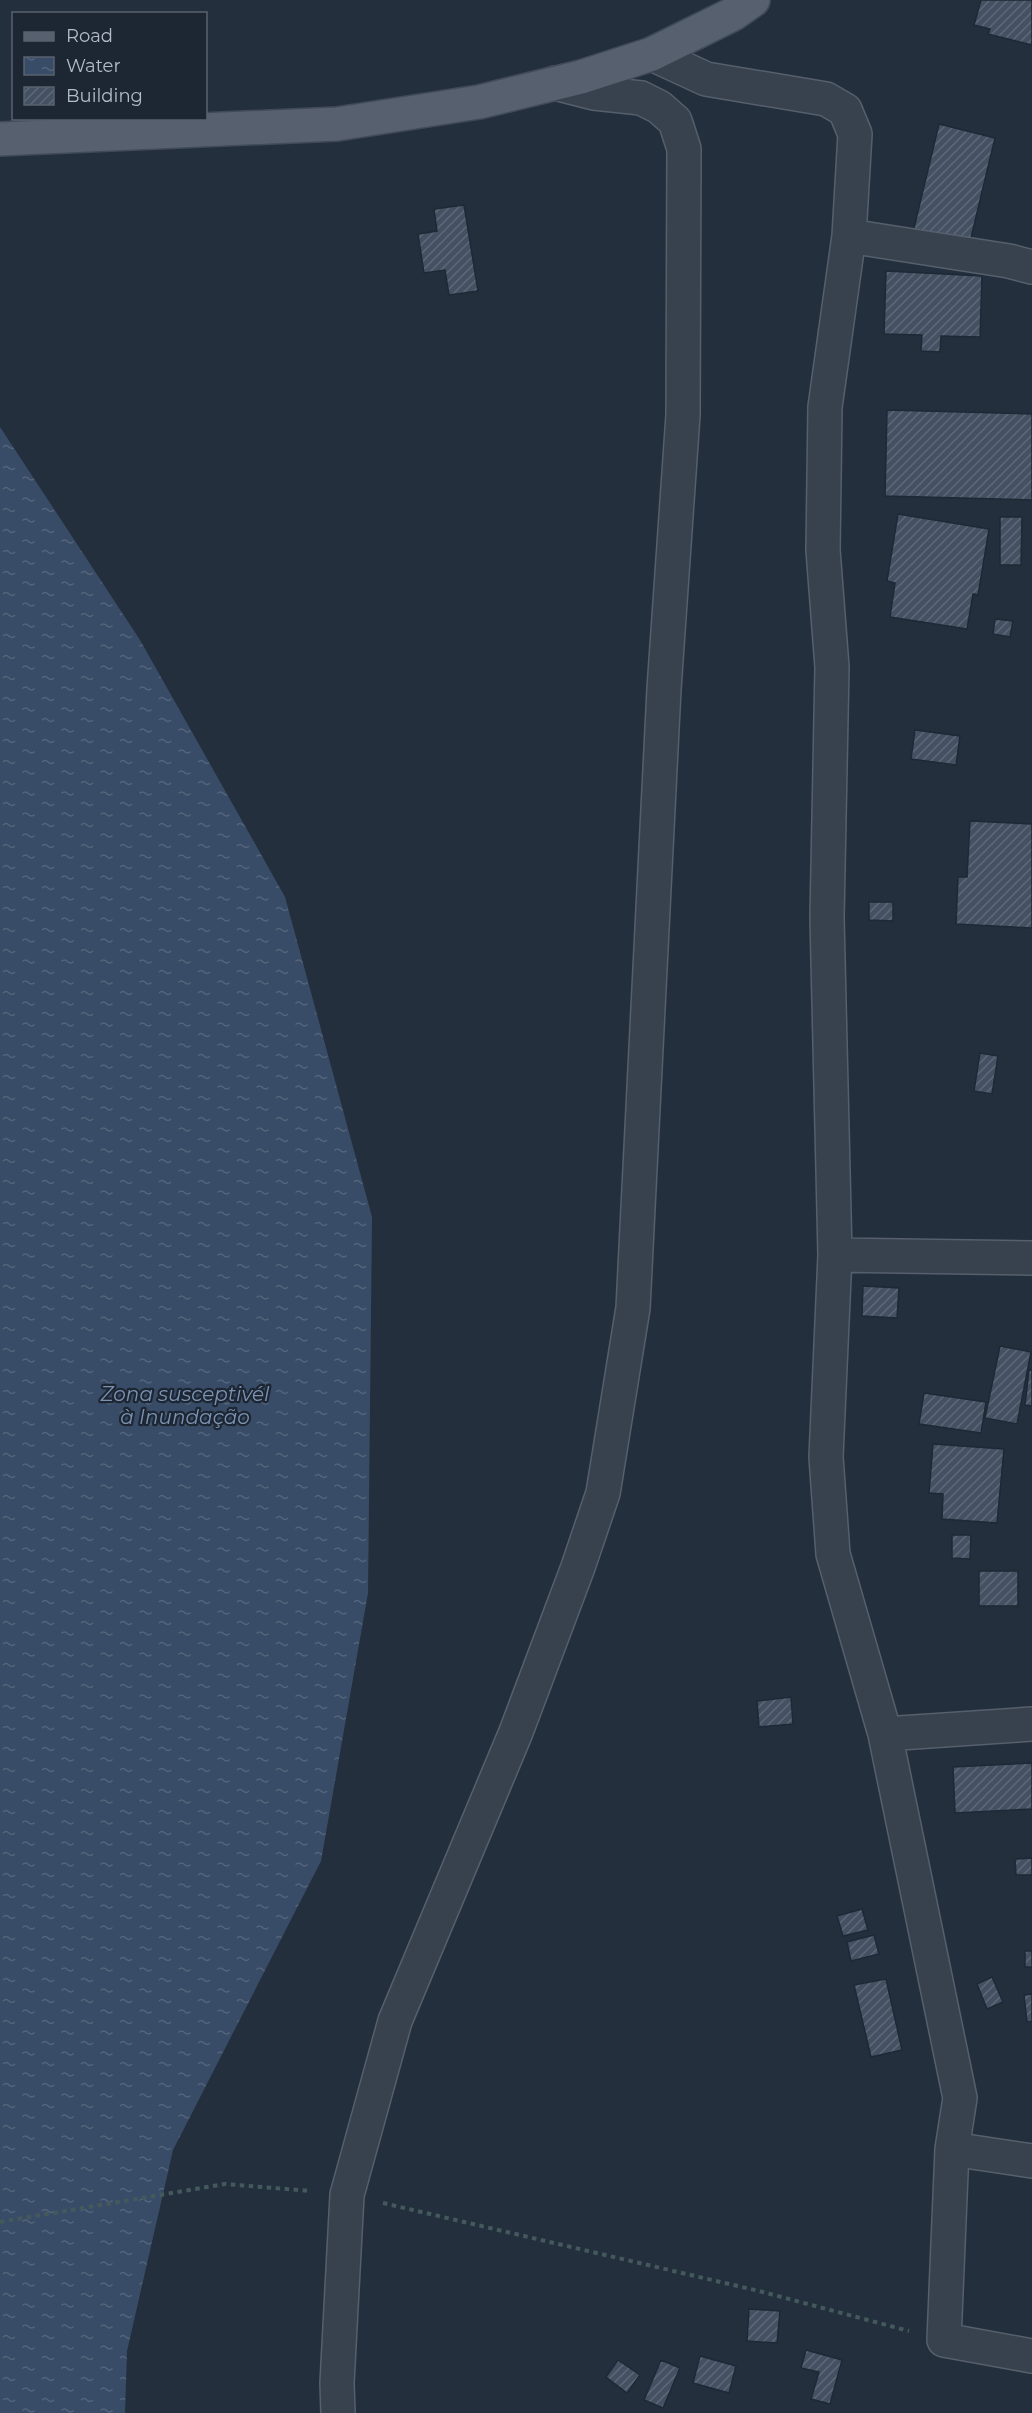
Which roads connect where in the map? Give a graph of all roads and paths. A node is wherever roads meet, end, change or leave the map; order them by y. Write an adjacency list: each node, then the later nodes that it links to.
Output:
1 (753, 0): 2 (main road)
2 (652, 54): 3 (main road); 5 (street)
3 (555, 83): 4 (main road); 13 (street)
4 (0, 139)
5 (849, 236): 6 (street); 7 (street)
6 (1032, 267)
7 (835, 1255): 8 (street); 10 (street)
8 (1032, 1258)
9 (1032, 1724): 10 (street)
10 (885, 1734): 11 (street)
11 (952, 2149): 12 (street); 15 (street)
12 (1032, 2161)
13 (347, 2195): 14 (path); 15 (path); 17 (street)
14 (0, 2222)
15 (944, 2340): 16 (street)
16 (1032, 2356)
17 (338, 2413)

